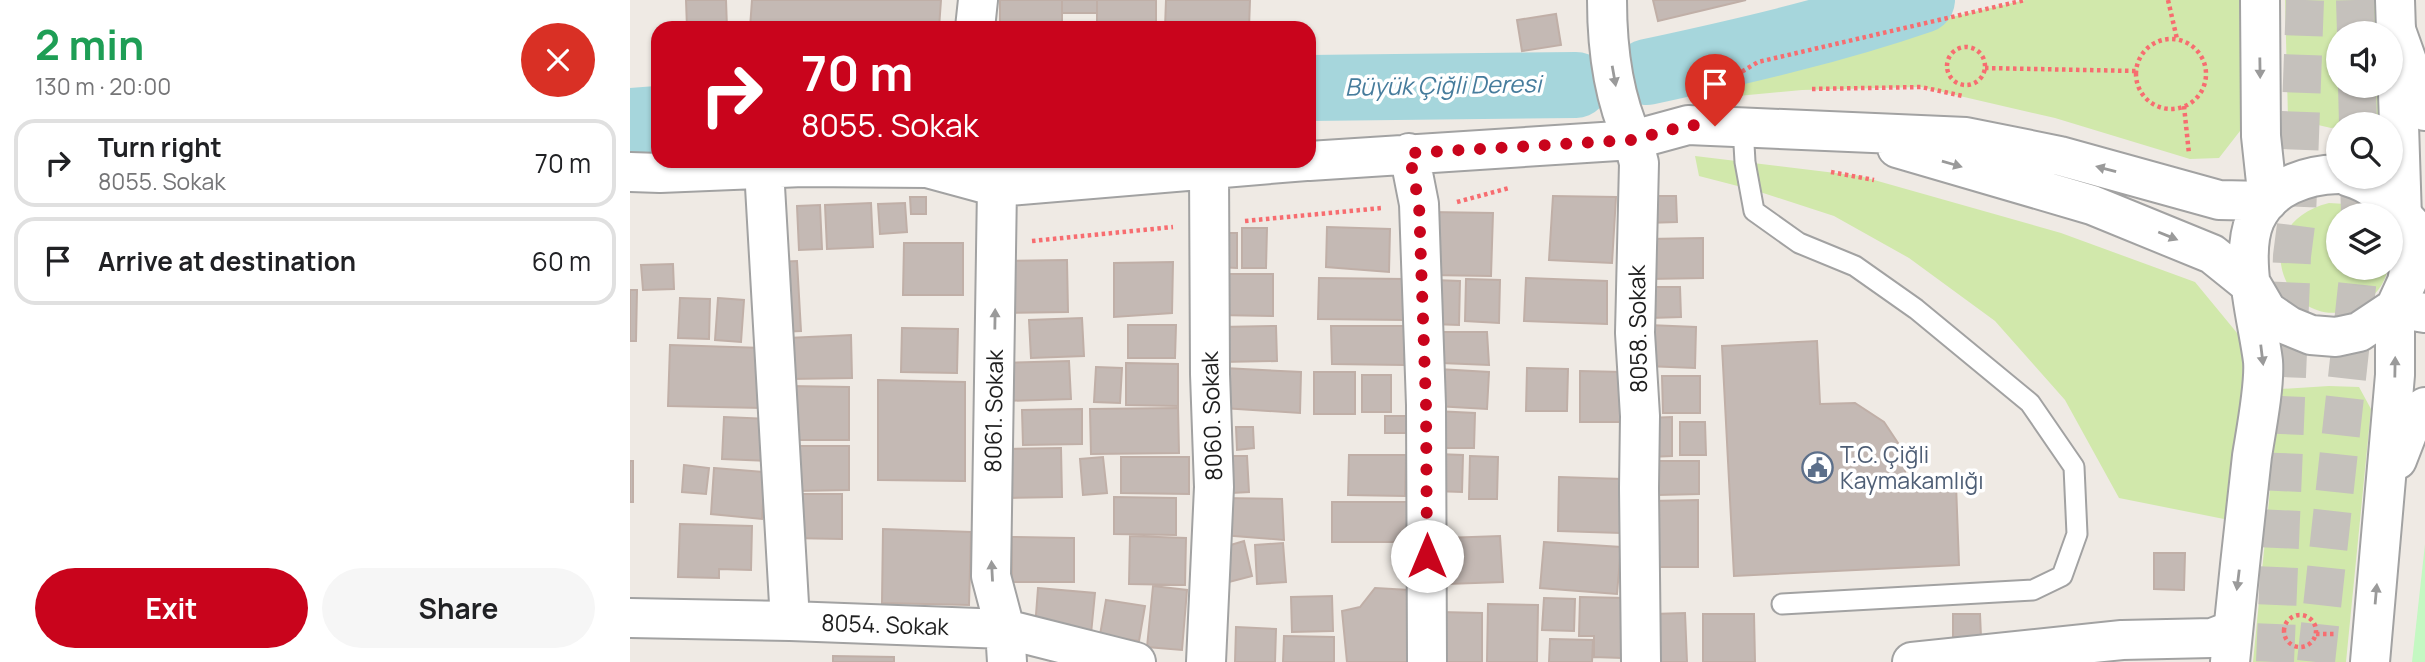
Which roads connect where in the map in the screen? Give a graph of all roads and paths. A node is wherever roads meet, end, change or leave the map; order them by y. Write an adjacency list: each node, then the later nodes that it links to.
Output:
1 (978, 0): 6 (street)
2 (2025, 0): 12 (path)
3 (2168, 0): 8 (path)
4 (2260, 0): 29 (street, one-way to 29)
5 (1607, 18): 17 (street, 8058. Sokak, one-way to 17)
6 (976, 21)
7 (2405, 25): 15 (street); 30 (street)
8 (2177, 39): 10 (path); 14 (path)
9 (1985, 68): 10 (path); 11 (path); 11 (path)
10 (2136, 71): 14 (path)
11 (1968, 85): 13 (path)
12 (1716, 88)
13 (1966, 97)
14 (2184, 106): 20 (path)
15 (2425, 111)
16 (1742, 127): 17 (street); 18 (street); 35 (lane)
17 (1627, 128): 19 (street); 44 (street, 8058. Sokak)
18 (1839, 132): 29 (street, one-way to 18); 31 (street, one-way to 31)
19 (1409, 153): 21 (street); 43 (street)
20 (2190, 159)
21 (1316, 160)
22 (1221, 168): 24 (street)
23 (764, 169): 25 (street); 26 (street); 37 (street)
24 (1209, 169): 26 (street); 42 (street, 8060. Sokak)
25 (630, 172)
26 (992, 174): 39 (street, 8061. Sokak, one-way to 26)
27 (2326, 174): 29 (street)
28 (2376, 189): 30 (street)
29 (2268, 201): 31 (street)
30 (2413, 228): 32 (street)
31 (2253, 287): 32 (street); 40 (street, one-way to 40)
32 (2410, 311): 34 (street, one-way to 32)
33 (2425, 407): 34 (street)
34 (2385, 488): 46 (street, one-way to 34)
35 (1782, 604)
36 (630, 618): 37 (street, 8054. Sokak)
37 (790, 621): 39 (street, 8054. Sokak)
38 (2311, 643): 38 (path)
39 (1006, 645): 41 (street, 8054. Sokak)
40 (2232, 646): 45 (street)
41 (1136, 662)
42 (1206, 662)
43 (1427, 662)
44 (1641, 662)
45 (1912, 662)
46 (2370, 662)

